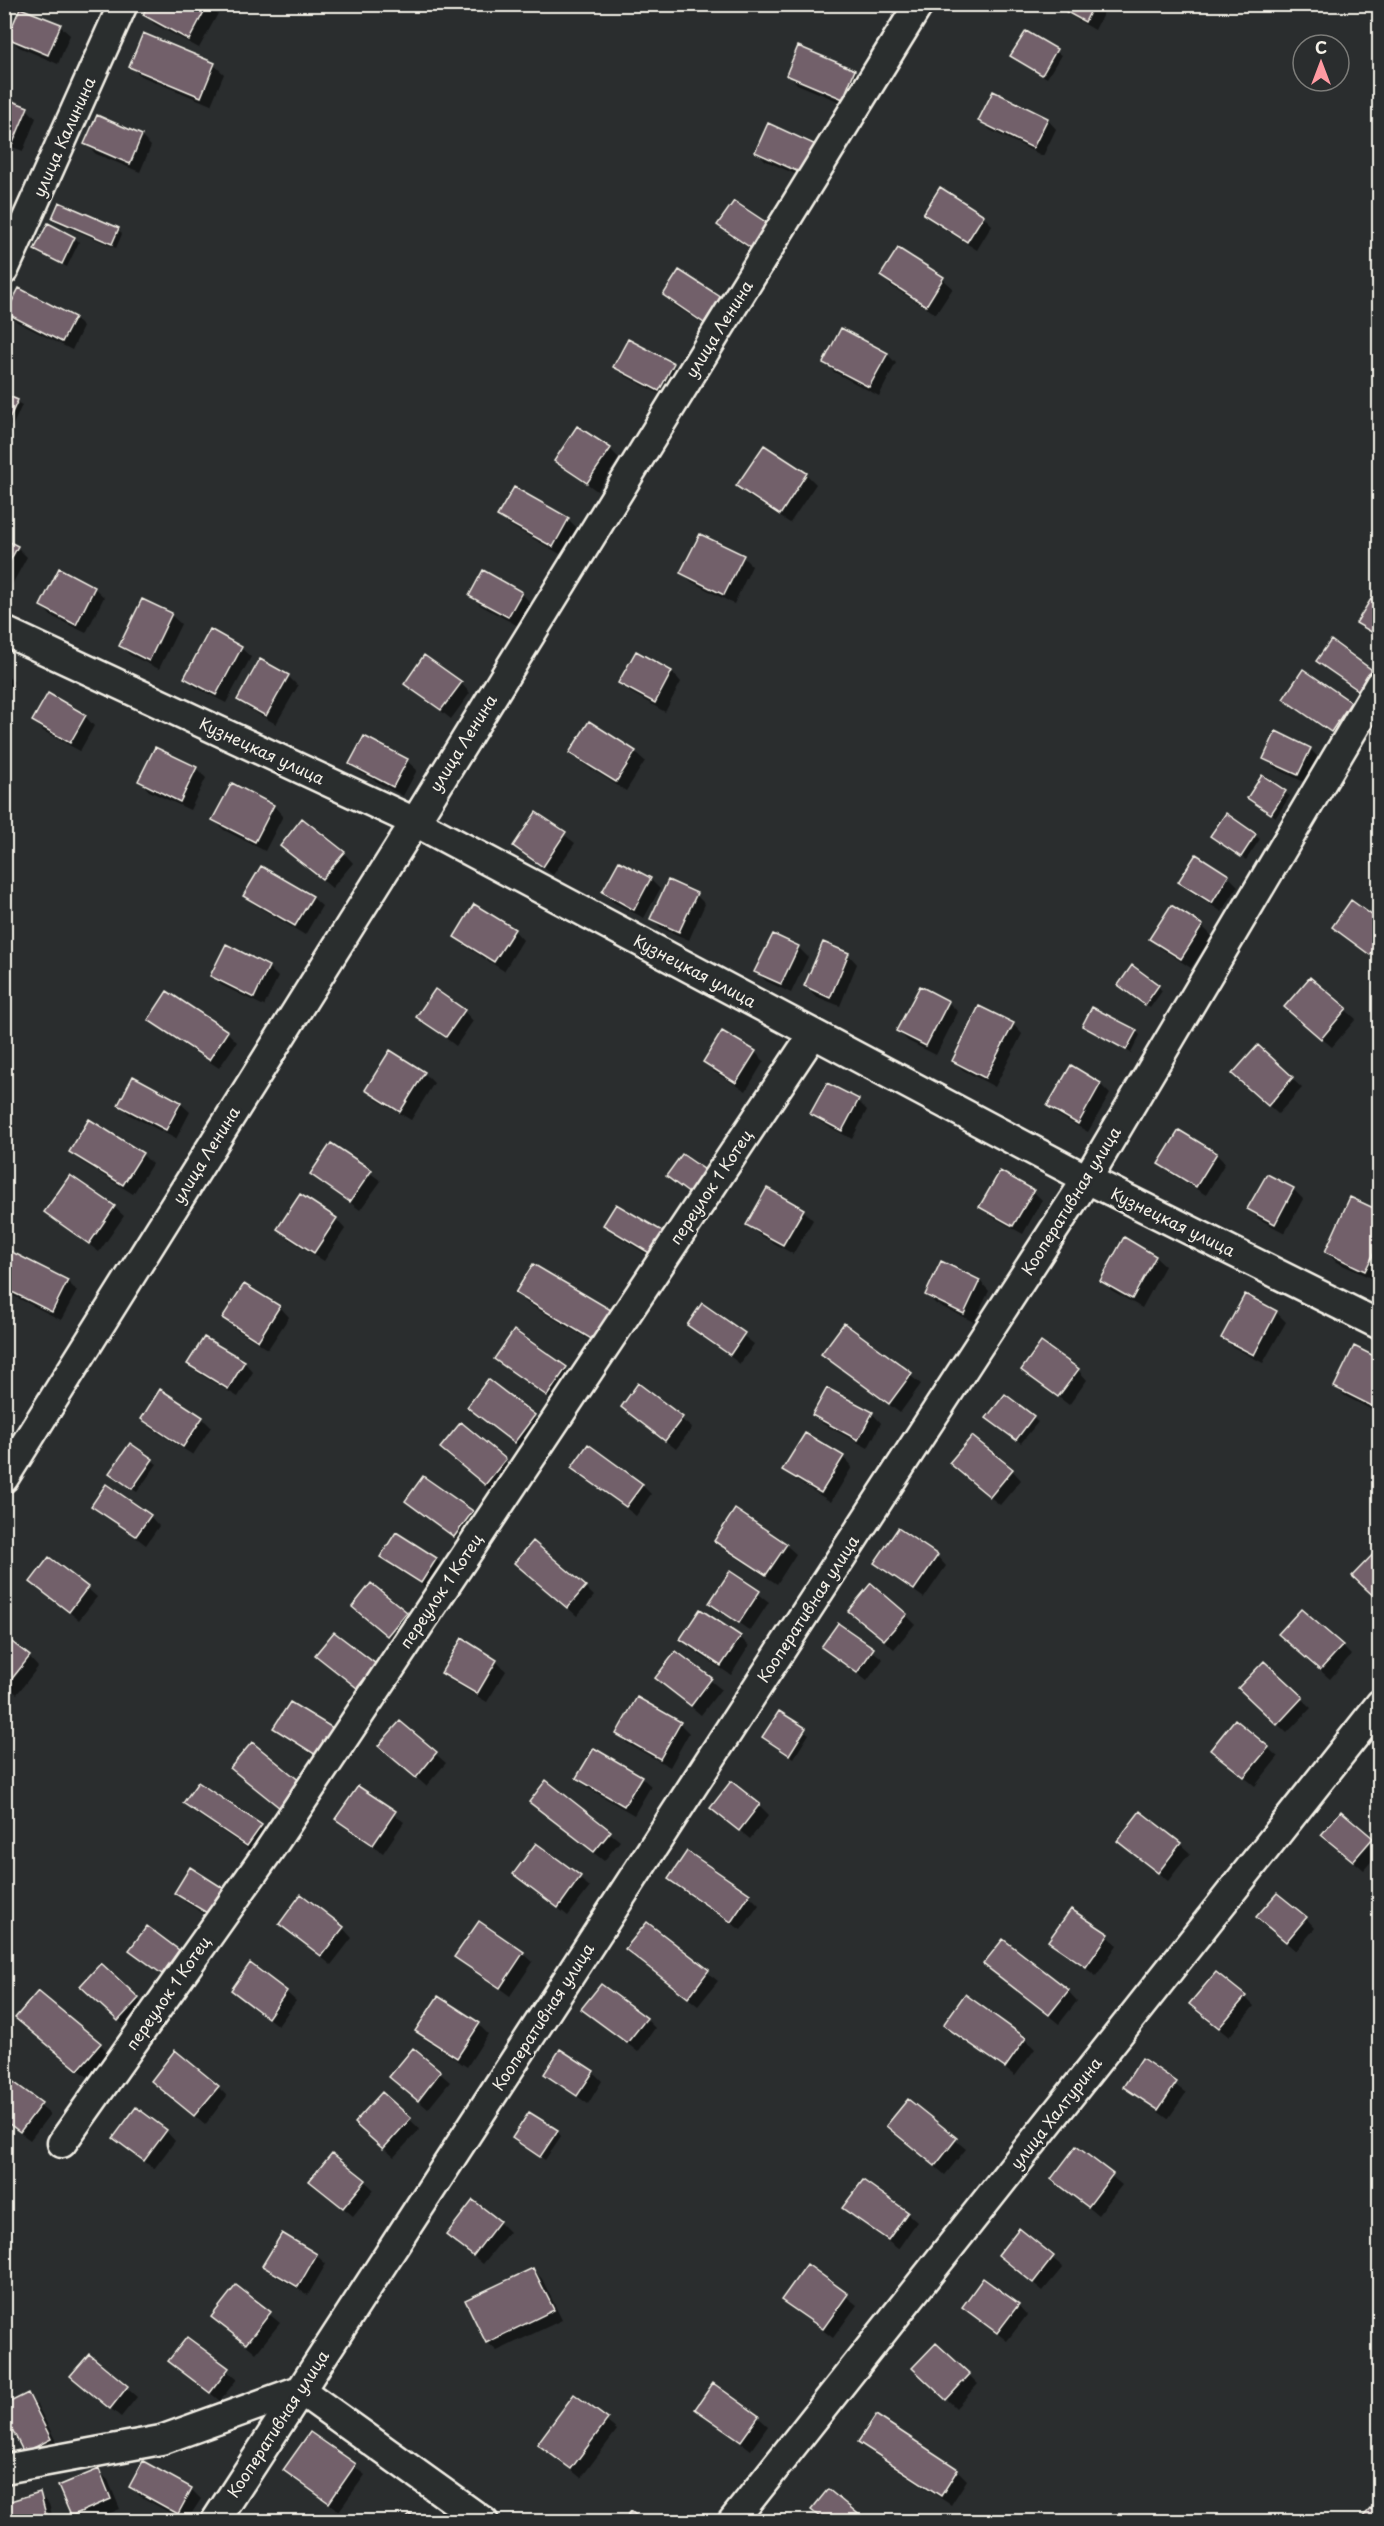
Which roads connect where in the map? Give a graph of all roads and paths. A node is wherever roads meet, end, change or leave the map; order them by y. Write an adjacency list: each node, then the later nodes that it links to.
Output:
1 (123, 4): 3 (street, улица Калинина)
2 (919, 4): 6 (street, улица Ленина)
3 (4, 270)
4 (4, 631): 6 (street, Кузнецкая улица)
5 (1380, 684): 8 (street, Кооперативная улица)
6 (415, 822): 7 (street, Кузнецкая улица); 10 (street, улица Ленина)
7 (813, 1034): 8 (street, Кузнецкая улица); 12 (street, переулок 1 Котец)
8 (1087, 1179): 9 (street, Кузнецкая улица); 13 (street, Кооперативная улица)
9 (1380, 1325)
10 (4, 1479)
11 (1380, 1704): 17 (street, улица Халтурина)
12 (62, 2143)
13 (300, 2390): 14 (street); 15 (street, Кооперативная улица); 16 (street)
14 (4, 2469)
15 (215, 2522)
16 (484, 2522)
17 (732, 2522)

